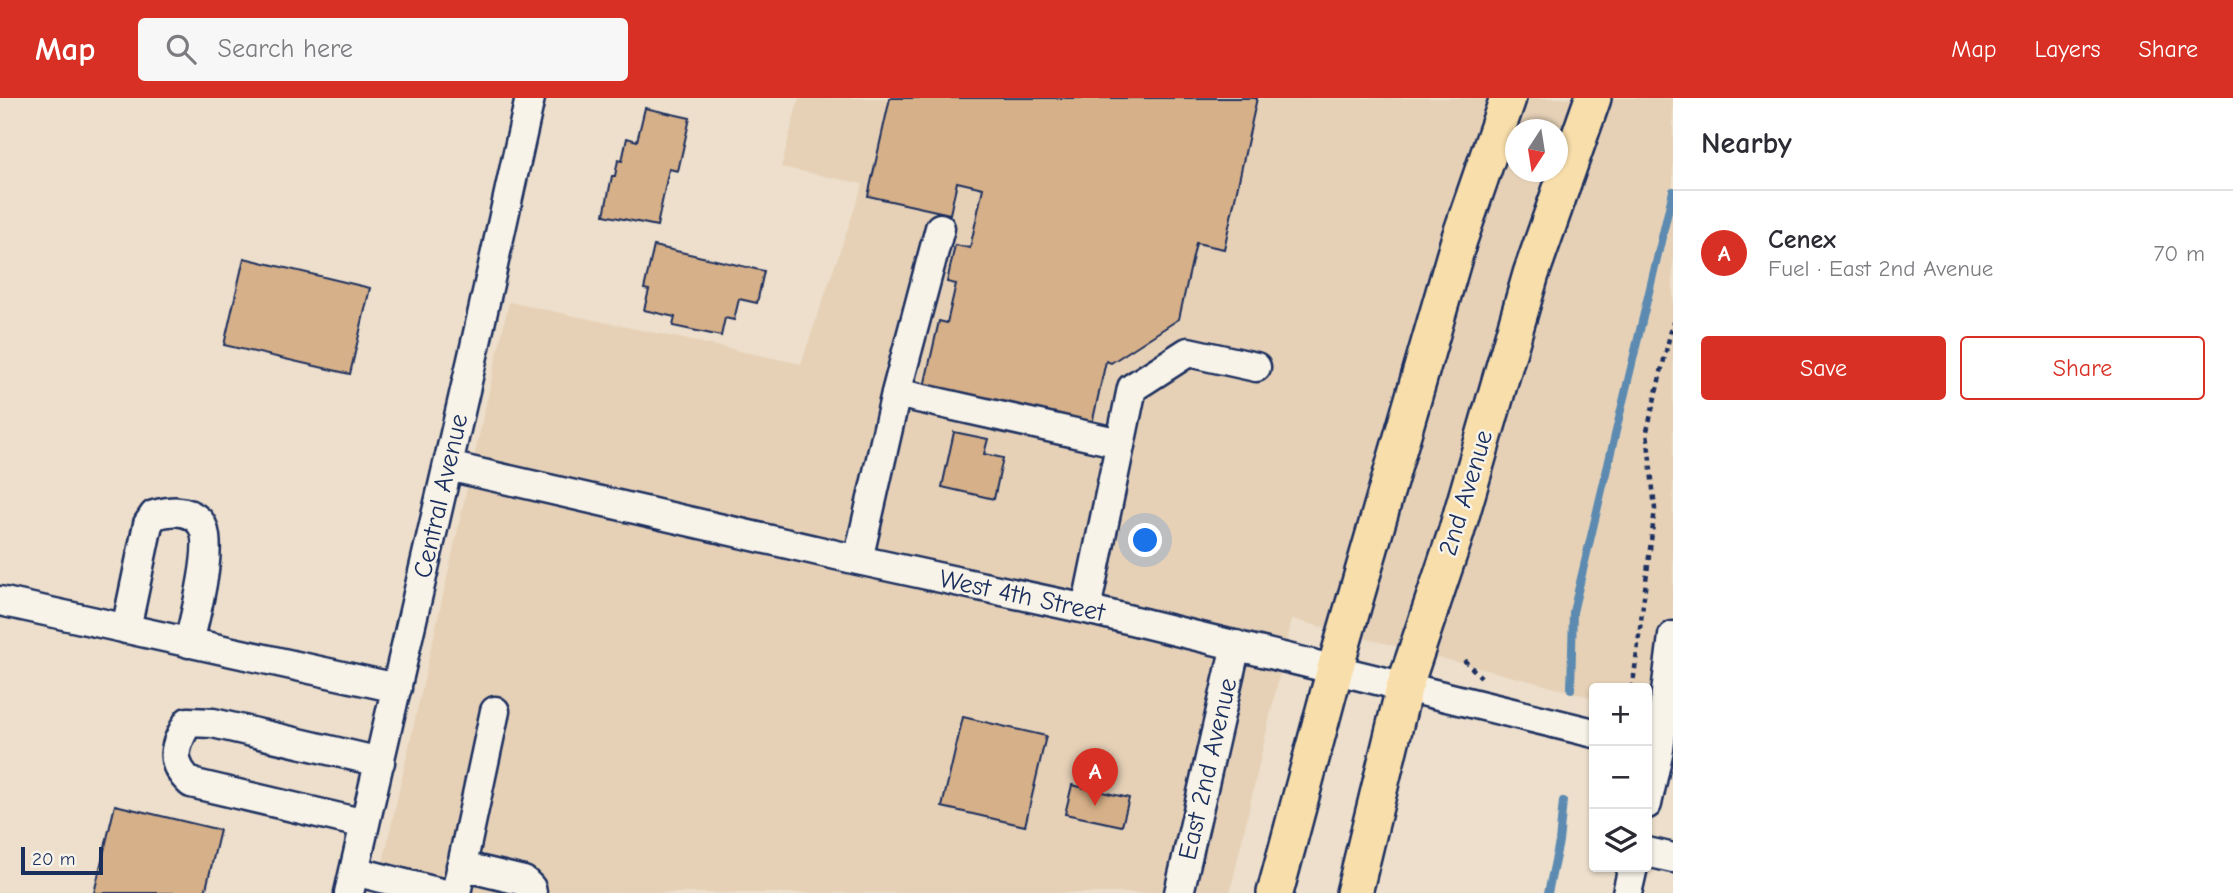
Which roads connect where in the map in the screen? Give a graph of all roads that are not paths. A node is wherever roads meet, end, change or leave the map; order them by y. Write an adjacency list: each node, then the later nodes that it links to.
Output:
1 (530, 98): 8 (street, Central Avenue)
2 (1508, 98): 16 (main road)
3 (1593, 98): 18 (main road, 2nd Avenue)
4 (940, 228): 6 (street)
5 (1256, 367): 7 (street)
6 (896, 393): 7 (street); 9 (street)
7 (1120, 443): 11 (street)
8 (448, 466): 9 (street, West 4th Street); 17 (street, Central Avenue)
9 (858, 560): 11 (street, West 4th Street)
10 (0, 601): 12 (street)
11 (1086, 610): 15 (street, West 4th Street)
12 (126, 629): 14 (street); 14 (street)
13 (1673, 640): 21 (street)
14 (189, 643): 17 (street)
15 (1236, 645): 16 (street, West 4th Street); 32 (street, East 2nd Avenue)
16 (1335, 669): 18 (street, West 4th Street); 33 (main road)
17 (397, 688): 22 (street, Central Avenue)
18 (1404, 688): 20 (street, West 4th Street); 34 (main road, 2nd Avenue)
19 (495, 711): 28 (street)
20 (1589, 732)
21 (1660, 749): 23 (street)
22 (380, 762): 24 (street, Central Avenue); 24 (street)
23 (1652, 783)
24 (365, 824): 29 (street, Central Avenue)
25 (1652, 853): 26 (street)
26 (1673, 858)
27 (1632, 872): 35 (street)
28 (459, 880): 31 (street)
29 (352, 882): 30 (street)
30 (441, 893)
31 (532, 893)
32 (1179, 893)
33 (1275, 893)
34 (1354, 893)
35 (1627, 893)

